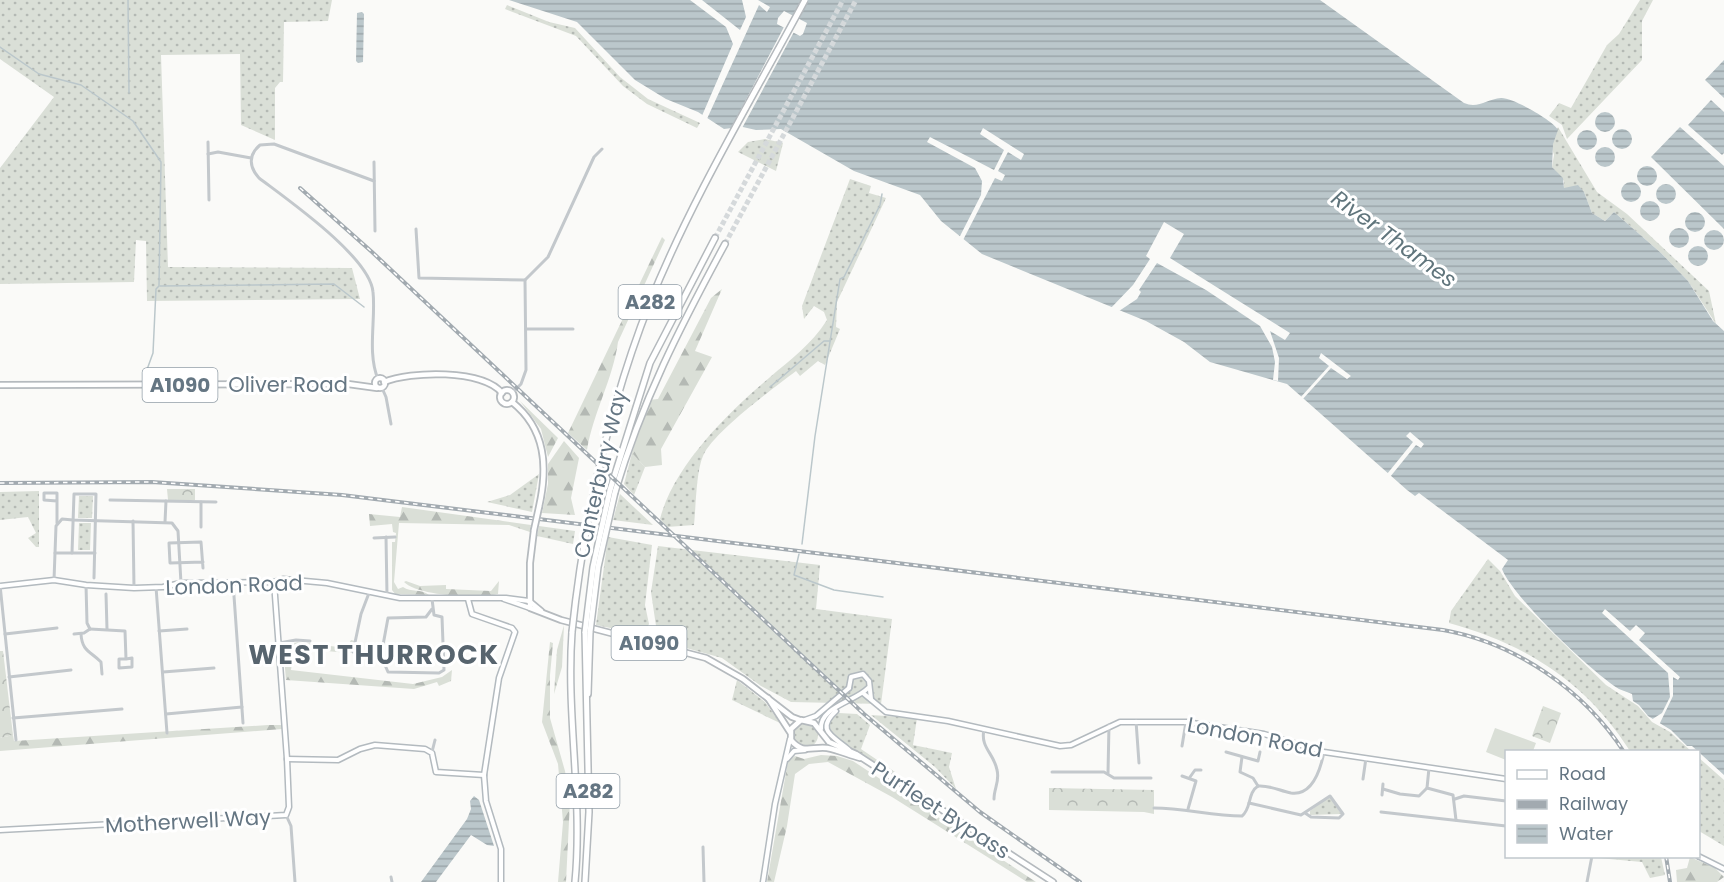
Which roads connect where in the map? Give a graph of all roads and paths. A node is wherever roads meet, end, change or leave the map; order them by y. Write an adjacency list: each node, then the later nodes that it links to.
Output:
1 (805, 0): 149 (highway, Canterbury Way / A282, bridge)
2 (208, 142): 4 (street)
3 (602, 149): 13 (street)
4 (208, 154): 5 (street); 8 (street)
5 (251, 158): 7 (street); 16 (street, Oliver Road)
6 (374, 162): 7 (street)
7 (374, 181): 10 (street)
8 (208, 200)
9 (416, 229): 13 (street)
10 (375, 231)
11 (715, 238): 25 (highway, Canterbury Way / A282)
12 (725, 243): 25 (highway, Canterbury Way / A282)
13 (525, 280): 14 (street)
14 (526, 329): 15 (street); 22 (street)
15 (573, 329)
16 (377, 379): 17 (main road); 18 (main road, Oliver Road / A1090); 20 (main road)
17 (384, 382): 20 (main road); 21 (main road)
18 (360, 384): 19 (main road, Oliver Road / A1090); 20 (main road, Oliver Road / A1090)
19 (0, 386)
20 (379, 388): 24 (street)
21 (502, 393): 22 (main road); 23 (main road)
22 (512, 393): 23 (main road)
23 (512, 402): 62 (main road, bridge)
24 (391, 424)
25 (618, 473): 150 (highway, Canterbury Way / A282, bridge)
26 (110, 500): 28 (street)
27 (57, 501): 27 (street); 34 (street)
28 (166, 501): 29 (street); 35 (street)
29 (201, 502): 30 (street); 36 (street)
30 (216, 502)
31 (73, 520): 32 (street); 32 (street); 34 (street); 42 (street)
32 (96, 520): 33 (street); 43 (street)
33 (133, 521): 35 (street); 55 (street)
34 (57, 522): 41 (street)
35 (165, 522): 40 (street)
36 (201, 527)
37 (386, 537): 38 (street); 39 (street); 58 (street)
38 (395, 537)
39 (374, 538)
40 (178, 543): 44 (street); 45 (street); 45 (street)
41 (55, 553): 42 (street); 48 (street)
42 (72, 553): 43 (street)
43 (95, 553): 47 (street)
44 (203, 562): 45 (street); 46 (street)
45 (180, 563): 51 (street)
46 (203, 568)
47 (94, 578)
48 (54, 580): 52 (street, London Road); 53 (street, London Road)
49 (233, 582): 50 (street, London Road); 51 (street, London Road); 89 (street)
50 (274, 582): 56 (street, London Road); 75 (street, Motherwell Way)
51 (181, 583): 54 (street, London Road)
52 (86, 585): 55 (street, London Road); 67 (street)
53 (0, 586): 70 (street)
54 (156, 587): 55 (street, London Road); 71 (street)
55 (134, 588)
56 (369, 593): 58 (street, London Road); 76 (street)
57 (106, 594): 68 (street)
58 (387, 596): 59 (street, London Road)
59 (432, 598): 60 (street, London Road); 64 (street)
60 (468, 599): 61 (street, London Road); 122 (street)
61 (504, 599): 62 (street, London Road); 63 (street, London Road)
62 (529, 601): 63 (main road); 65 (main road, London Road / A1090)
63 (530, 608): 65 (main road, London Road / A1090)
64 (432, 609): 64 (street)
65 (541, 611): 86 (main road, London Road / A1090)
66 (57, 628): 70 (street)
67 (90, 629): 68 (street); 73 (street)
68 (107, 629): 77 (street)
69 (187, 629): 71 (street)
70 (3, 631): 82 (street)
71 (159, 631): 80 (street)
72 (74, 634): 73 (street)
73 (81, 634): 81 (street)
74 (309, 641): 75 (street)
75 (277, 644): 115 (street, Motherwell Way)
76 (353, 652)
77 (126, 658): 77 (street)
78 (214, 668): 80 (street)
79 (71, 670): 82 (street)
80 (163, 672): 91 (street)
81 (102, 674)
82 (9, 678): 92 (street)
83 (849, 688): 84 (street); 85 (street); 93 (street)
84 (868, 688): 85 (street); 87 (street)
85 (861, 694): 87 (street, London Road); 88 (street)
86 (768, 698): 93 (main road, London Road / A1090); 101 (main road, London Road / A1090)
87 (871, 699): 98 (street, London Road)
88 (841, 706): 99 (street); 107 (street)
89 (242, 707): 91 (street); 96 (street)
90 (122, 709): 92 (street)
91 (166, 714): 100 (street)
92 (14, 718): 102 (street)
93 (803, 720): 99 (main road, A1090); 101 (main road)
94 (1136, 721): 95 (street, London Road); 97 (street, London Road); 117 (street)
95 (1186, 722): 104 (street); 110 (street, London Road)
96 (243, 723)
97 (1109, 725): 98 (street, London Road); 121 (street)
98 (984, 729): 131 (street)
99 (821, 730): 105 (main road); 107 (main road, Purfleet Bypass / A1090)
100 (167, 733)
101 (790, 735): 106 (main road, A1090); 116 (street)
102 (16, 740)
103 (435, 740): 111 (street)
104 (1182, 746)
105 (814, 749): 106 (main road, A1090); 113 (main road, Purfleet Bypass / A1090)
106 (805, 750): 116 (street)
107 (850, 751): 113 (main road, Purfleet Bypass / A1090)
108 (1226, 752): 112 (street)
109 (1260, 752): 112 (street)
110 (1324, 752): 114 (street, London Road); 128 (street)
111 (432, 753): 115 (street); 122 (street)
112 (1242, 757): 128 (street)
113 (860, 758): 153 (main road, Purfleet Bypass / A1090)
114 (1366, 758): 118 (street, London Road); 126 (street)
115 (287, 759): 139 (street, Motherwell Way)
116 (785, 762): 152 (street)
117 (1139, 763)
118 (1430, 768): 127 (street, London Road); 129 (street)
119 (1201, 770): 124 (street)
120 (1052, 772): 121 (street)
121 (1108, 774): 125 (street)
122 (484, 776): 148 (street)
123 (1182, 776): 124 (street)
124 (1190, 777): 136 (street)
125 (1152, 778)
126 (1363, 779)
127 (1505, 779)
128 (1258, 786): 134 (street)
129 (1427, 788): 130 (street); 132 (street)
130 (1382, 795)
131 (994, 799)
132 (1455, 799): 133 (street); 140 (street)
133 (1505, 801)
134 (1249, 803): 136 (street); 138 (street)
135 (1154, 808): 136 (street)
136 (1188, 809)
137 (1381, 812): 140 (street)
138 (1305, 813): 138 (street)
139 (286, 815): 142 (street, Motherwell Way); 147 (street)
140 (1456, 820): 141 (street)
141 (1505, 826)
142 (0, 831)
143 (703, 847): 151 (street)
144 (1700, 856): 146 (street)
145 (1592, 858): 154 (street)
146 (1724, 869)
147 (295, 882)
148 (501, 882)
149 (575, 882)
150 (585, 882)
151 (704, 882)
152 (763, 882)
153 (1053, 882)
154 (1587, 882)

